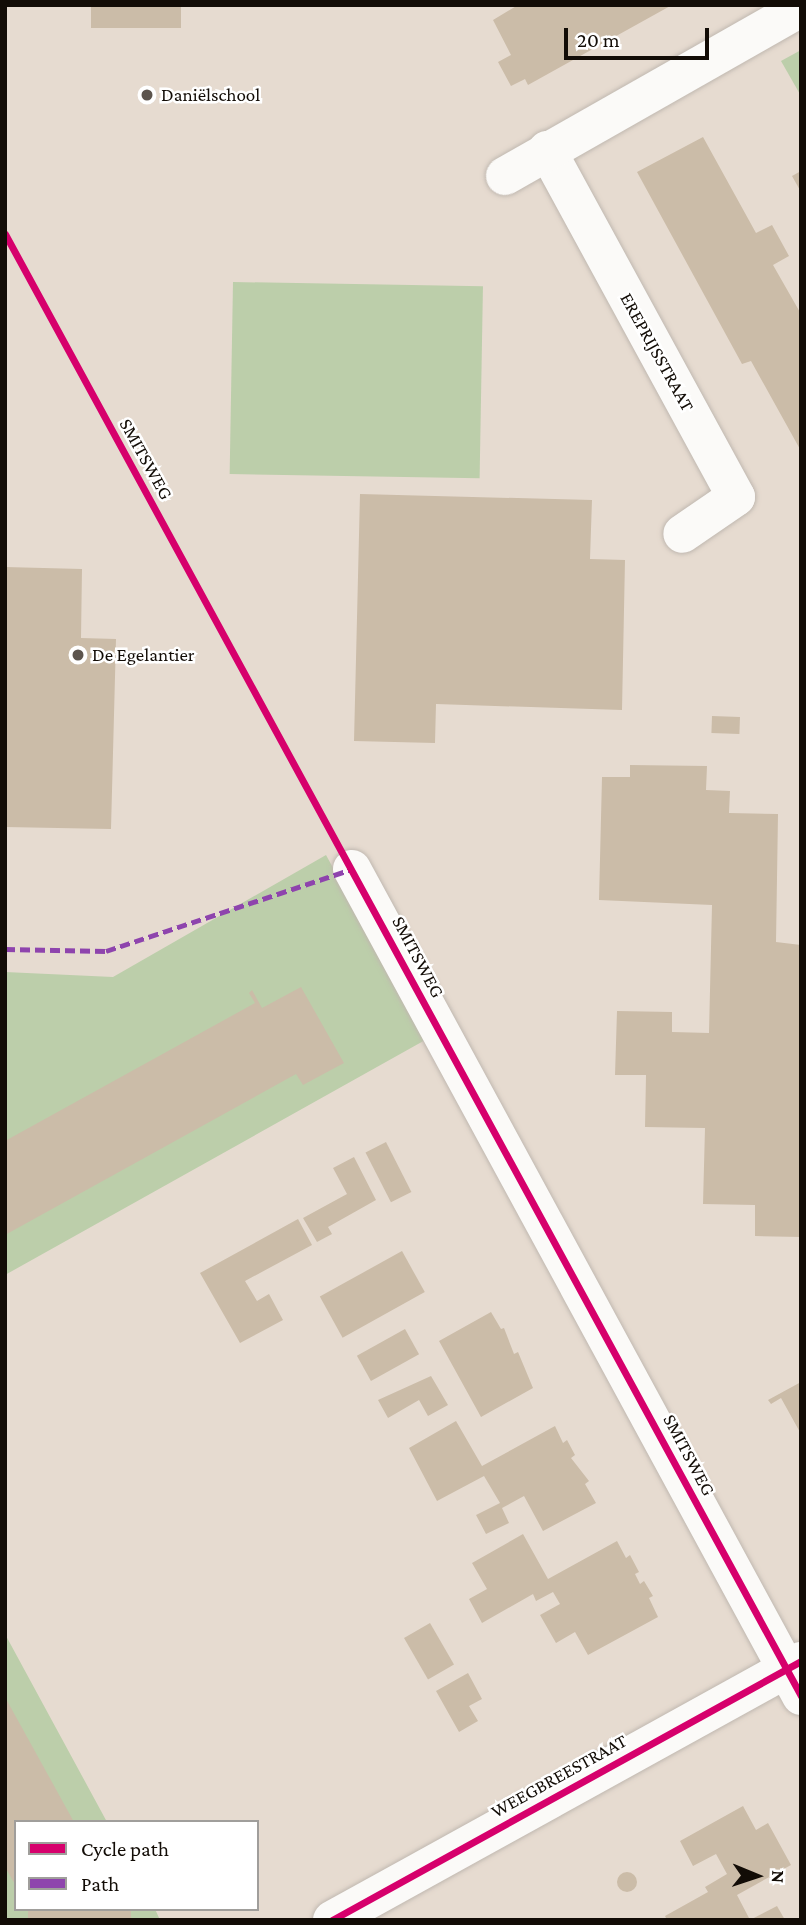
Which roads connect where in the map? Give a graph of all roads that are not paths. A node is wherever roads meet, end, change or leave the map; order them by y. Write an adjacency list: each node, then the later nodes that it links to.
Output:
1 (801, 8): 2 (street)
2 (547, 150): 3 (street); 4 (street, EREPRIJSSTRAAT)
3 (505, 176)
4 (682, 534)
5 (352, 869): 6 (street, SMITSWEG)
6 (796, 1675): 7 (street, WEEGBREESTRAAT)
7 (332, 1920)

